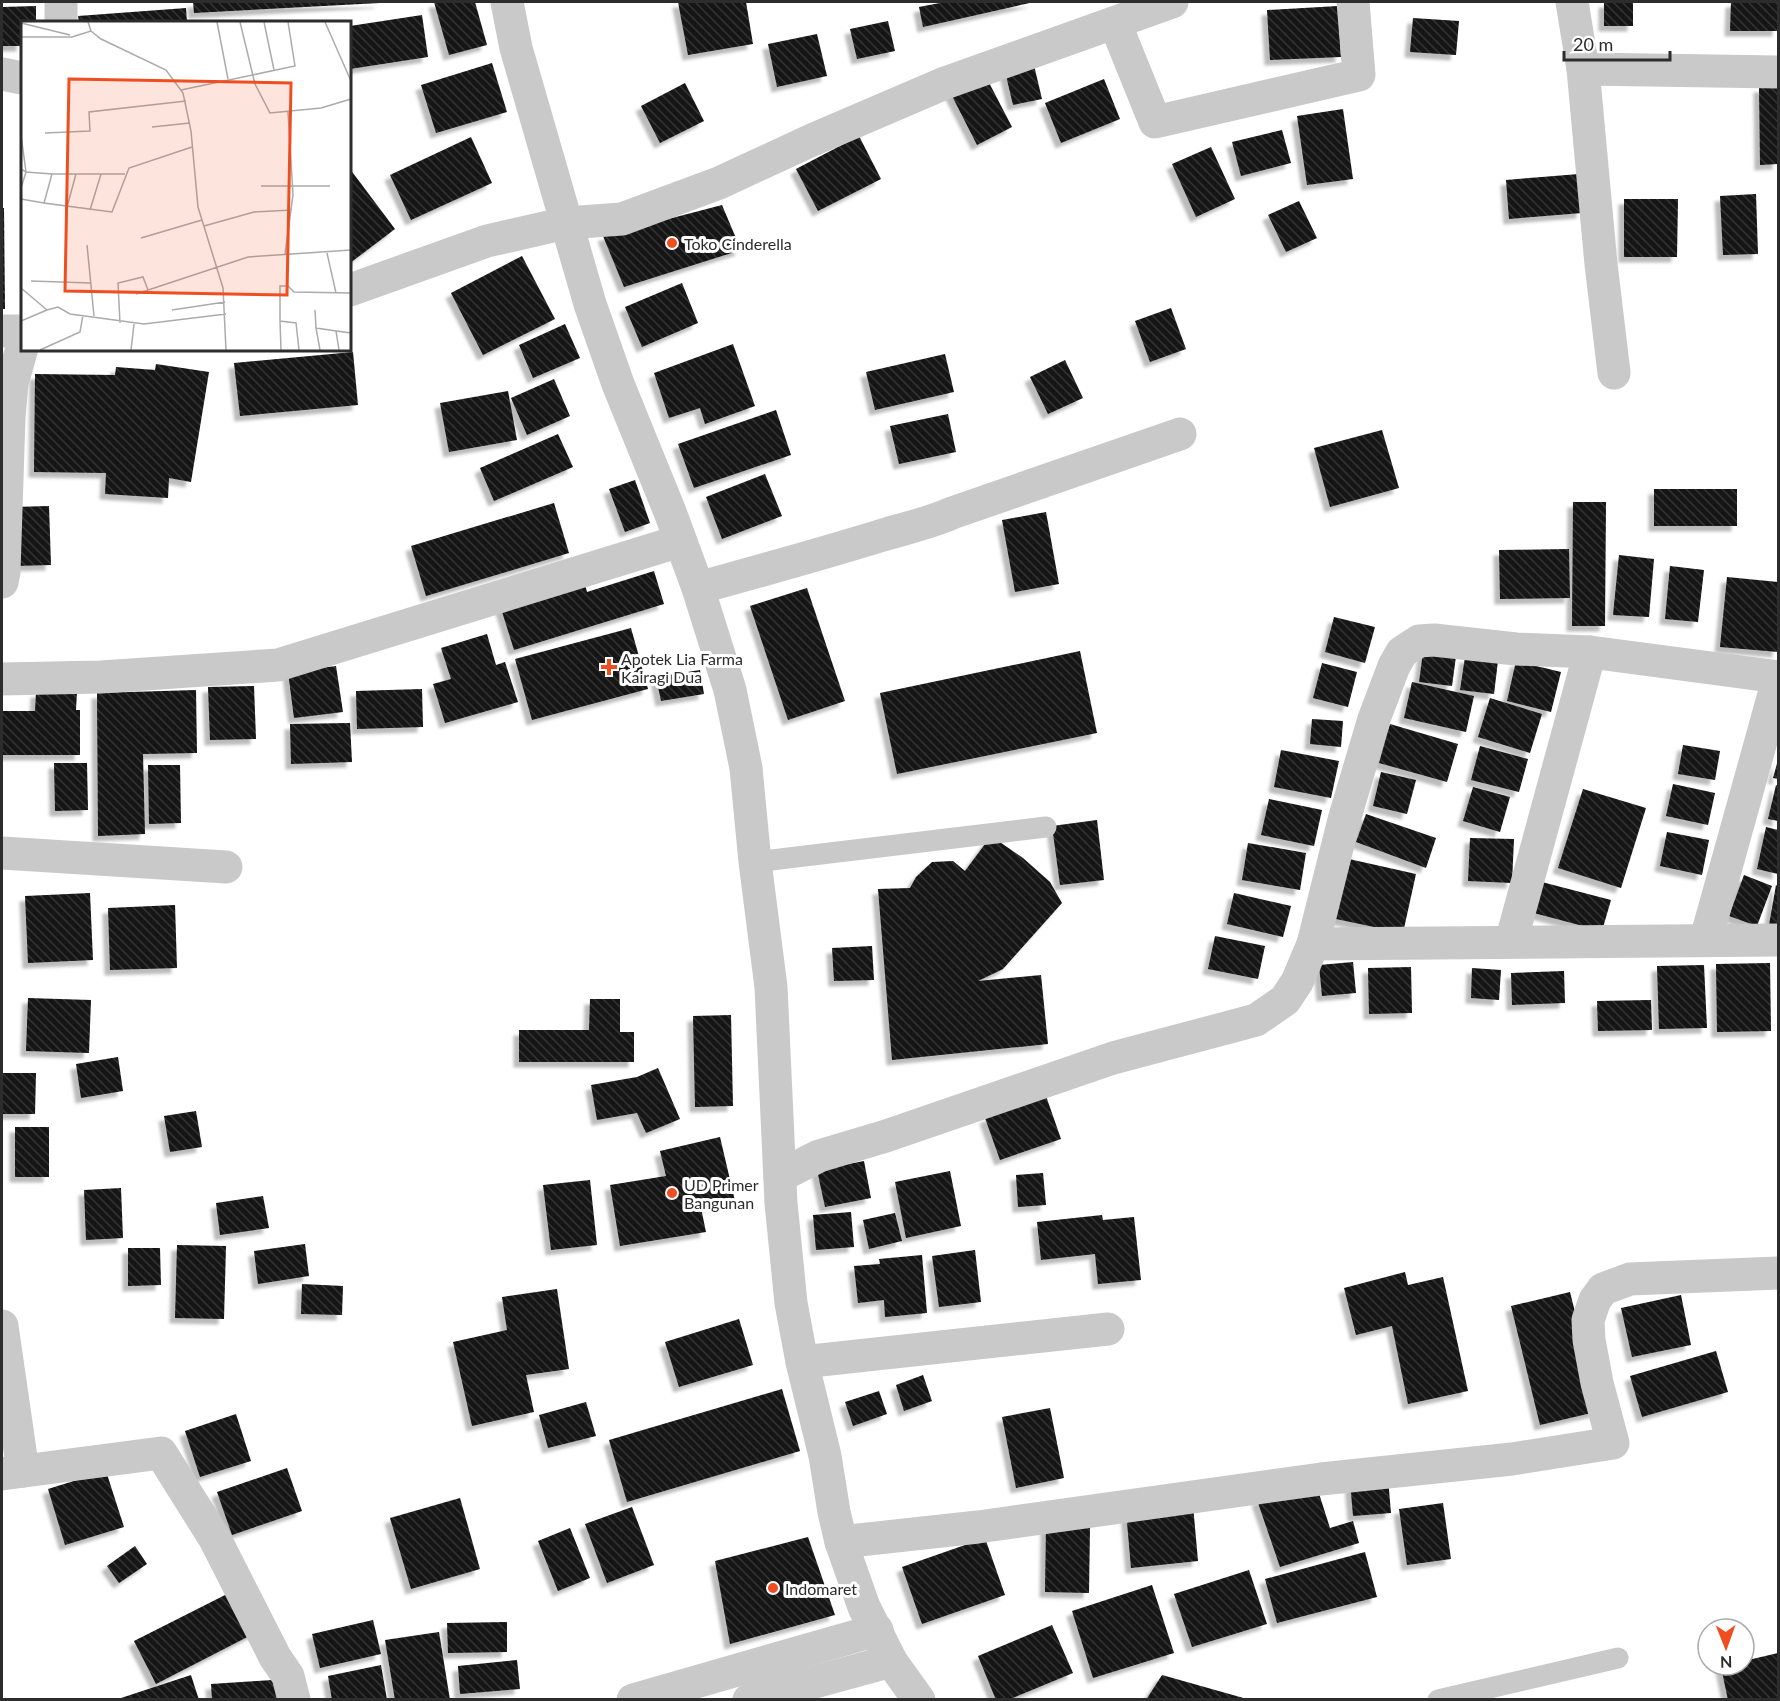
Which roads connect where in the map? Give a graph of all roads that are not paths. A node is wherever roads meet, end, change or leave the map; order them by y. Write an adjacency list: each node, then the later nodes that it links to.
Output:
1 (61, 2): 6 (street)
2 (507, 2): 12 (street)
3 (1172, 2): 7 (street)
4 (1353, 2): 7 (street)
5 (1572, 2): 8 (street)
6 (62, 21)
7 (1115, 23): 12 (street)
8 (1583, 69): 9 (street); 17 (street)
9 (1779, 72)
10 (2, 74): 11 (street)
11 (21, 78)
12 (566, 223): 13 (street); 19 (street)
13 (351, 290)
14 (2, 331): 15 (street)
15 (21, 331)
16 (21, 351): 20 (street)
17 (1614, 373)
18 (1180, 434): 21 (street)
19 (680, 541): 21 (street); 23 (street)
20 (2, 582)
21 (698, 588): 27 (street)
22 (1590, 652): 24 (street); 31 (street); 32 (street)
23 (2, 679)
24 (1779, 679): 29 (street)
25 (1046, 827): 27 (lane)
26 (2, 854): 28 (street)
27 (755, 862): 33 (street)
28 (226, 867)
29 (1706, 939): 30 (street); 31 (street)
30 (1779, 940)
31 (1511, 942): 32 (street)
32 (1313, 944): 33 (street)
33 (780, 1176): 37 (street)
34 (1779, 1273): 39 (street)
35 (2, 1326): 38 (street)
36 (1108, 1329): 37 (street)
37 (802, 1362): 39 (street)
38 (12, 1473): 44 (street)
39 (841, 1542): 40 (street)
40 (877, 1630): 42 (street); 43 (street)
41 (1618, 1659): 47 (lane)
42 (891, 1661): 45 (street); 46 (street)
43 (654, 1697)
44 (294, 1700)
45 (749, 1700)
46 (919, 1700)
47 (1438, 1700)

